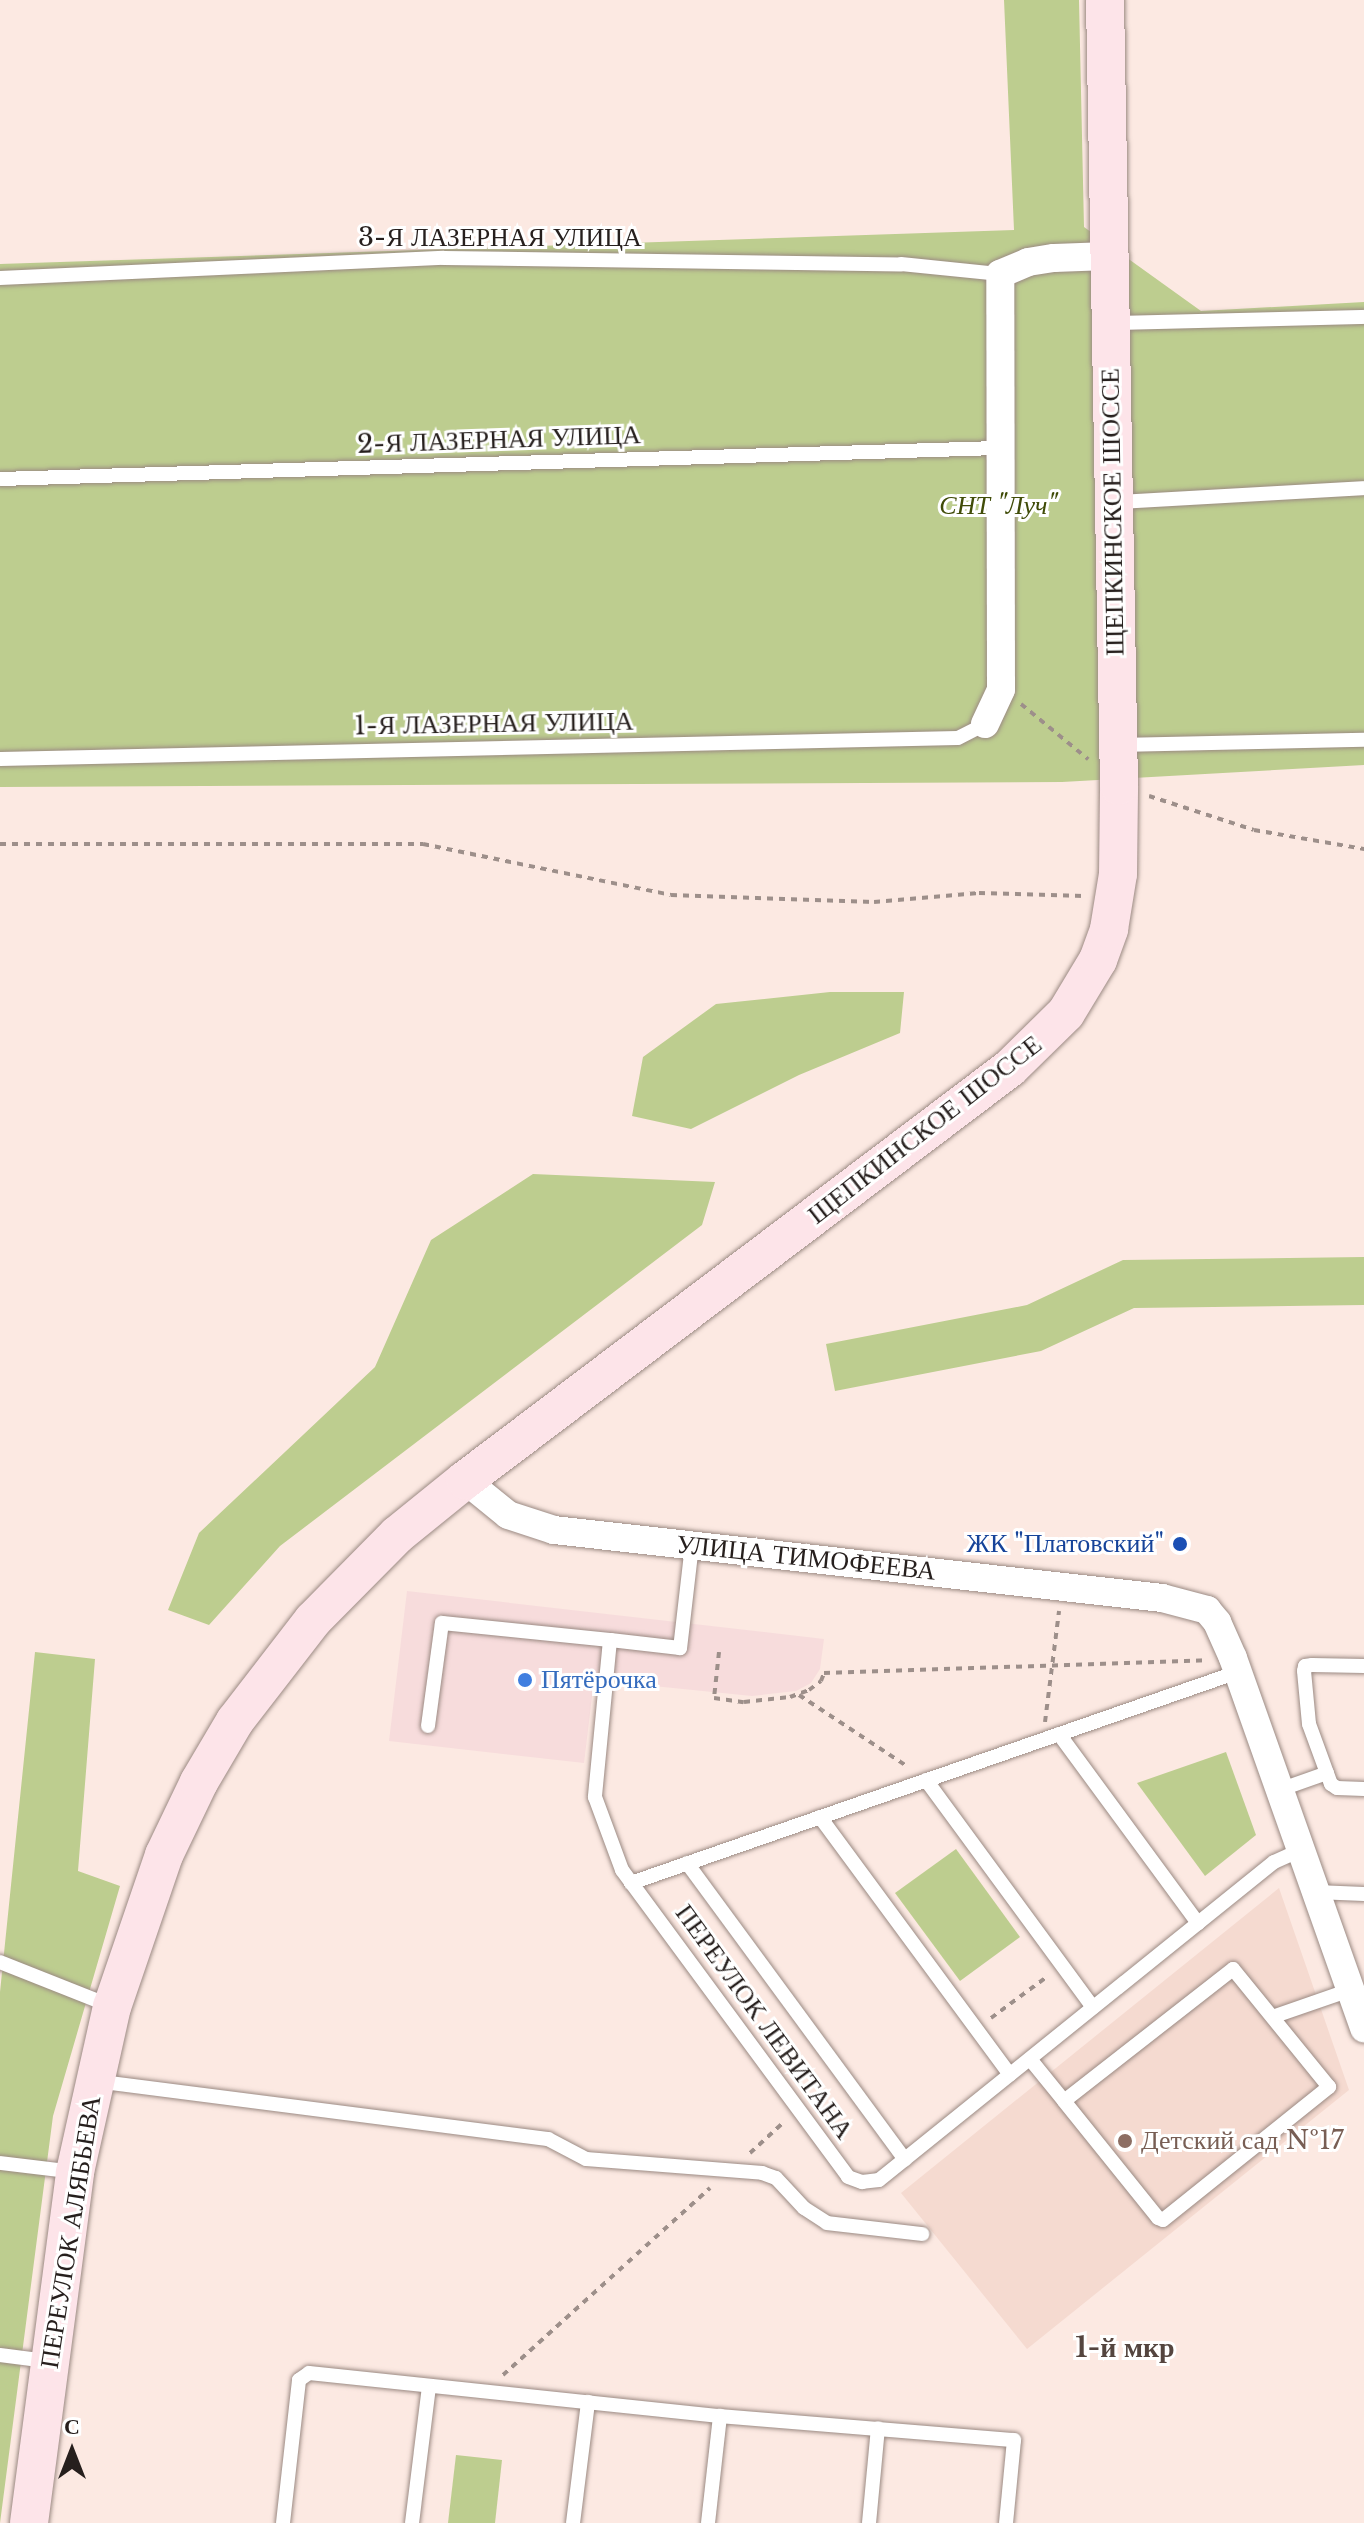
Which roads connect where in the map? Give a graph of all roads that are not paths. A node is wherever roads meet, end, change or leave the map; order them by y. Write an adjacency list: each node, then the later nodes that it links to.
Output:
1 (1105, 0): 2 (main road, ЩЕПКИНСКОЕ ШОССЕ)
2 (1108, 256): 3 (street); 6 (main road, ЩЕПКИНСКОЕ ШОССЕ)
3 (1000, 274): 4 (lane, 3-Я ЛАЗЕРНАЯ УЛИЦА); 7 (street)
4 (0, 278)
5 (1364, 317): 6 (lane)
6 (1110, 323): 10 (main road, ЩЕПКИНСКОЕ ШОССЕ)
7 (999, 448): 8 (lane, 2-Я ЛАЗЕРНАЯ УЛИЦА); 11 (street)
8 (0, 479)
9 (1364, 488): 10 (lane)
10 (1112, 502): 13 (main road, ЩЕПКИНСКОЕ ШОССЕ)
11 (985, 724): 14 (lane, 1-Я ЛАЗЕРНАЯ УЛИЦА)
12 (1364, 740): 13 (lane)
13 (1118, 745): 15 (main road, ЩЕПКИНСКОЕ ШОССЕ)
14 (0, 759)
15 (465, 1480): 16 (street, УЛИЦА ТИМОФЕЕВА); 28 (main road, ЩЕПКИНСКОЕ ШОССЕ)
16 (692, 1545): 17 (lane); 18 (street, УЛИЦА ТИМОФЕЕВА)
17 (610, 1640): 20 (lane); 30 (lane, ПЕРЕУЛОК ЛЕВИТАНА)
18 (1235, 1665): 21 (lane); 25 (street)
19 (1364, 1666): 22 (lane)
20 (428, 1726)
21 (1059, 1734): 23 (lane); 33 (lane)
22 (1327, 1773): 24 (lane); 25 (lane)
23 (926, 1780): 26 (lane); 37 (lane)
24 (1364, 1789)
25 (1279, 1790): 27 (street)
26 (820, 1817): 29 (lane); 41 (lane)
27 (1301, 1850): 31 (street); 33 (lane)
28 (164, 1855): 36 (main road, ПЕРЕУЛОК АЛЯБЬЕВА)
29 (687, 1863): 30 (lane); 44 (lane)
30 (631, 1883): 44 (lane, ПЕРЕУЛОК ЛЕВИТАНА)
31 (1316, 1892): 32 (lane); 35 (street)
32 (1364, 1894)
33 (1198, 1923): 37 (lane)
34 (0, 1962): 36 (lane)
35 (1350, 1990): 38 (lane); 39 (street)
36 (112, 2007): 42 (main road, ПЕРЕУЛОК АЛЯБЬЕВА)
37 (1093, 2007): 40 (lane)
38 (1275, 2016): 43 (lane); 43 (lane)
39 (1363, 2023)
40 (1030, 2059): 41 (lane); 43 (lane)
41 (1010, 2075): 44 (lane)
42 (95, 2081): 46 (main road, ПЕРЕУЛОК АЛЯБЬЕВА); 47 (lane)
43 (1064, 2101)
44 (905, 2160)
45 (0, 2163): 46 (lane)
46 (75, 2172): 49 (main road, ПЕРЕУЛОК АЛЯБЬЕВА)
47 (922, 2234)
48 (0, 2355): 49 (lane)
49 (50, 2361): 54 (main road, ПЕРЕУЛОК АЛЯБЬЕВА)
50 (429, 2387): 51 (lane); 55 (lane); 56 (lane)
51 (588, 2402): 52 (lane); 57 (lane)
52 (720, 2416): 53 (lane); 58 (lane)
53 (878, 2428): 59 (lane); 60 (lane)
54 (29, 2523)
55 (283, 2523)
56 (412, 2523)
57 (573, 2523)
58 (708, 2523)
59 (869, 2523)
60 (1006, 2523)

